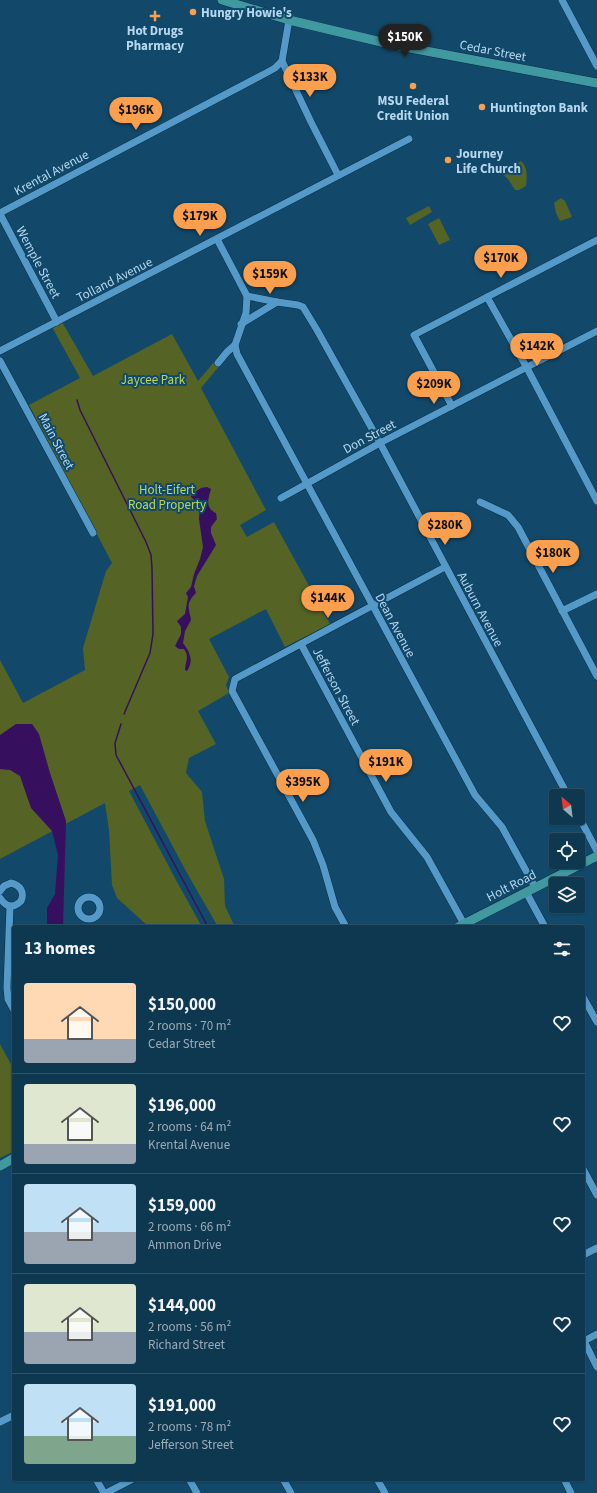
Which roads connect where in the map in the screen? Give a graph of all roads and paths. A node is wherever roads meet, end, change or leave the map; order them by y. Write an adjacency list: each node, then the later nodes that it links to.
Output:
1 (222, 0): 3 (main road, Cedar Street)
2 (562, 0): 5 (street)
3 (289, 20): 4 (street); 6 (main road, Cedar Street)
4 (282, 61): 8 (street); 9 (street, Krental Avenue)
5 (597, 66)
6 (597, 83)
7 (408, 139): 8 (street, Tolland Avenue)
8 (338, 175): 10 (street, Tolland Avenue)
9 (0, 213): 15 (street, Wemple Street)
10 (217, 239): 12 (street); 15 (street, Tolland Avenue)
11 (597, 240): 13 (street)
12 (247, 296): 14 (street); 16 (street)
13 (487, 297): 22 (street); 23 (street)
14 (277, 302): 16 (street); 24 (street, Auburn Avenue)
15 (57, 322): 19 (street, Tolland Avenue)
16 (241, 324): 18 (street)
17 (597, 331): 22 (street, Don Street)
18 (235, 345): 21 (street); 25 (street, Dean Avenue)
19 (0, 351)
20 (0, 361): 29 (street, Main Street)
21 (218, 363)
22 (527, 368): 23 (street, Don Street); 28 (street)
23 (452, 406): 24 (street, Don Street)
24 (380, 443): 25 (street, Don Street); 30 (street, Auburn Avenue)
25 (307, 484): 26 (street, Don Street); 32 (street, Dean Avenue)
26 (281, 498)
27 (480, 502): 33 (street)
28 (597, 502)
29 (93, 533)
30 (445, 567): 32 (street); 36 (street, Auburn Avenue)
31 (597, 594): 33 (street)
32 (372, 606): 34 (street); 40 (street, Dean Avenue)
33 (562, 612): 35 (street)
34 (301, 644): 45 (street); 46 (street, Jefferson Street)
35 (597, 676)
36 (564, 789)
37 (583, 825): 38 (street)
38 (597, 851)
39 (597, 856): 40 (main road, Holt Road)
40 (535, 887): 42 (main road, Holt Road)
41 (0, 891): 44 (street)
42 (526, 892): 47 (main road, Holt Road); 48 (street)
43 (0, 898): 44 (street)
44 (10, 906): 50 (street)
45 (345, 925)
46 (461, 925)
47 (463, 925)
48 (544, 925)
49 (585, 1000): 51 (street)
50 (12, 1006)
51 (597, 1022)
52 (12, 1159): 53 (main road)
53 (0, 1166)
54 (585, 1173): 55 (street)
55 (597, 1195)
56 (597, 1248): 57 (street)
57 (585, 1254)
58 (597, 1334): 59 (street)
59 (585, 1339)
60 (585, 1344): 61 (street)
61 (597, 1367)
62 (12, 1416): 63 (street)
63 (0, 1422)
64 (97, 1481): 70 (street)
65 (129, 1481): 70 (street)
66 (190, 1481): 71 (street)
67 (284, 1481): 72 (street)
68 (378, 1481): 73 (street)
69 (565, 1481): 74 (street)
70 (105, 1493)
71 (196, 1493)
72 (291, 1493)
73 (385, 1493)
74 (571, 1493)

